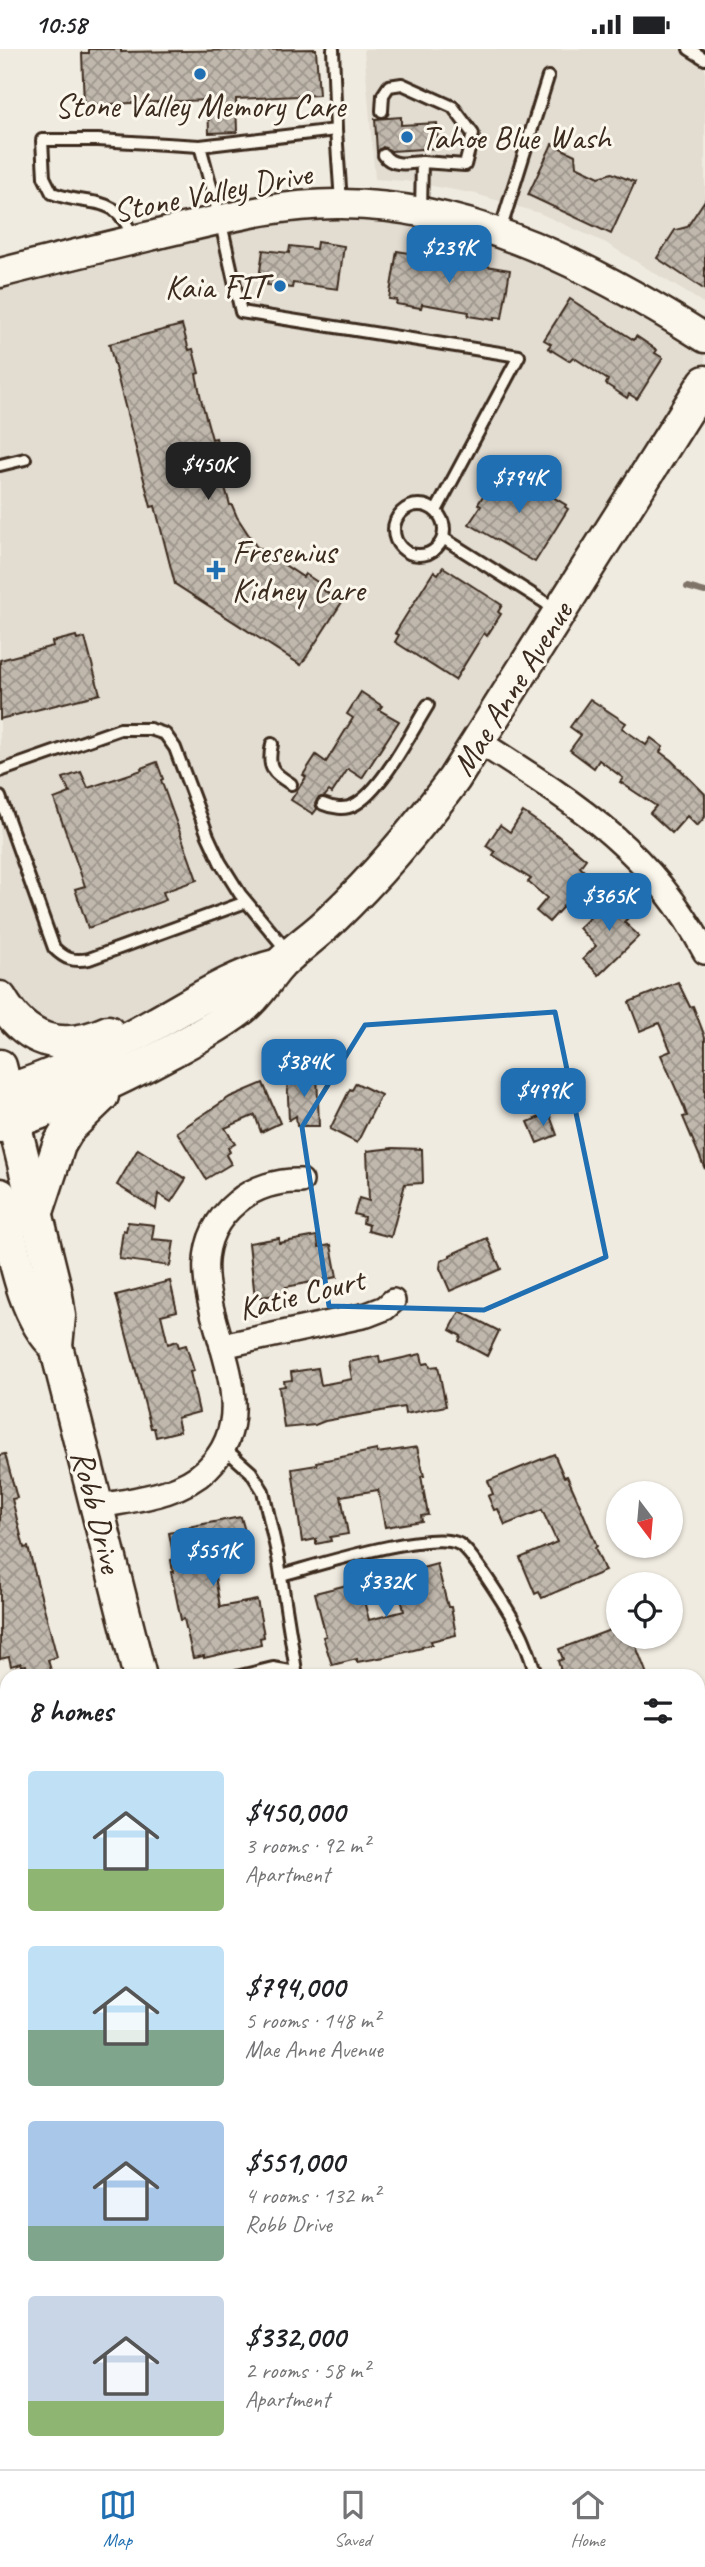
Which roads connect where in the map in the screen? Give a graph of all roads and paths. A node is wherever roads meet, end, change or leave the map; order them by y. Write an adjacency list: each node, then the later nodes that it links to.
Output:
1 (333, 49): 6 (lane)
2 (688, 49): 3 (lane)
3 (705, 59)
4 (548, 77): 13 (lane)
5 (382, 111): 9 (lane)
6 (336, 130): 7 (lane); 10 (lane)
7 (200, 146): 12 (lane); 14 (lane)
8 (384, 155): 9 (lane)
9 (422, 162): 11 (lane)
10 (341, 204): 11 (street, Stone Valley Drive); 12 (street, Stone Valley Drive)
11 (421, 213): 13 (street, Stone Valley Drive)
12 (220, 219): 14 (street, Stone Valley Drive); 20 (lane)
13 (499, 233): 16 (street, Stone Valley Drive)
14 (134, 240): 15 (street, Stone Valley Drive)
15 (0, 273)
16 (705, 338)
17 (705, 382): 22 (main road, Mae Anne Avenue)
18 (25, 459): 19 (lane)
19 (0, 465)
20 (436, 511): 21 (lane); 21 (lane)
21 (443, 538): 22 (lane)
22 (560, 611): 24 (main road, Mae Anne Avenue)
23 (428, 705): 29 (lane)
24 (478, 741): 31 (street); 32 (main road, Mae Anne Avenue)
25 (271, 744): 27 (lane)
26 (0, 771): 30 (lane)
27 (292, 784)
28 (0, 797): 30 (lane)
29 (323, 804)
30 (246, 902): 32 (lane)
31 (705, 952)
32 (285, 960): 33 (main road, Mae Anne Avenue); 35 (main road, Mae Anne Avenue)
33 (206, 993): 34 (main road); 36 (main road, Mae Anne Avenue)
34 (0, 998)
35 (121, 1078): 37 (main road, Mae Anne Avenue); 39 (main road)
36 (2, 1084): 37 (main road, Robb Drive)
37 (7, 1124): 39 (main road, Robb Drive)
38 (301, 1181): 41 (street)
39 (11, 1212): 43 (main road, Robb Drive)
40 (393, 1301): 41 (street, Katie Court)
41 (222, 1346): 42 (street)
42 (224, 1448): 43 (street); 44 (lane)
43 (97, 1507): 45 (main road, Robb Drive)
44 (281, 1575): 48 (lane); 49 (lane)
45 (138, 1669)
46 (268, 1669): 47 (lane)
47 (286, 1669)
48 (294, 1669)
49 (534, 1669)

